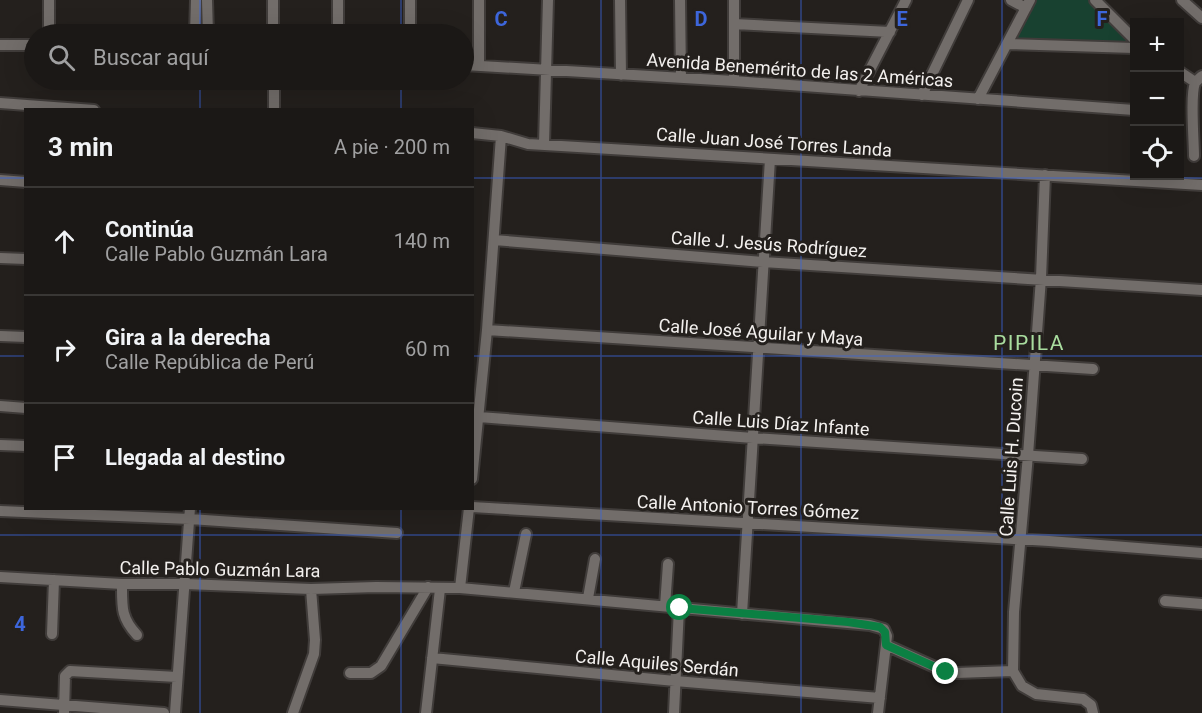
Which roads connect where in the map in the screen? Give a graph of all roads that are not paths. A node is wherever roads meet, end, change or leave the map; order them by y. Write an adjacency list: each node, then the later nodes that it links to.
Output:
1 (49, 0): 19 (street)
2 (196, 0): 20 (street)
3 (207, 0): 21 (street)
4 (273, 0): 22 (street)
5 (338, 0): 23 (street)
6 (410, 0): 24 (street)
7 (479, 0): 33 (street)
8 (548, 0): 34 (street)
9 (620, 0): 36 (street)
10 (680, 0): 37 (street)
11 (734, 0): 25 (street)
12 (906, 0): 26 (street)
13 (968, 0): 42 (street)
14 (1011, 0): 17 (street)
15 (1095, 0): 27 (street)
16 (1182, 0): 18 (street)
17 (1028, 4): 28 (street)
18 (1202, 18)
19 (49, 24)
20 (195, 24)
21 (208, 24)
22 (273, 24)
23 (338, 24)
24 (410, 24)
25 (734, 24): 26 (street); 39 (street)
26 (890, 32): 41 (street)
27 (1130, 35)
28 (1008, 44): 31 (street); 43 (street)
29 (0, 45): 30 (street)
30 (24, 45)
31 (1130, 48)
32 (474, 66): 33 (street, Avenida Benemérito de las 2 Américas)
33 (478, 66): 34 (street, Avenida Benemérito de las 2 Américas)
34 (547, 71): 36 (street, Avenida Benemérito de las 2 Américas); 52 (street)
35 (1184, 74): 38 (street)
36 (621, 75): 37 (street, Avenida Benemérito de las 2 Américas)
37 (681, 78): 39 (street, Avenida Benemérito de las 2 Américas)
38 (1199, 79): 49 (street)
39 (734, 81): 41 (street, Avenida Benemérito de las 2 Américas)
40 (274, 90): 46 (street)
41 (859, 91): 42 (street, Avenida Benemérito de las 2 Américas)
42 (922, 95): 43 (street, Avenida Benemérito de las 2 Américas)
43 (978, 99): 47 (street, Avenida Benemérito de las 2 Américas)
44 (0, 103): 45 (street)
45 (67, 108)
46 (274, 108)
47 (1130, 110)
48 (1184, 112): 49 (street)
49 (1192, 113): 53 (street)
50 (474, 133): 51 (street, Calle Juan José Torres Landa)
51 (501, 136): 52 (street, Calle Juan José Torres Landa); 59 (street)
52 (544, 144): 54 (street, Calle Juan José Torres Landa)
53 (1194, 156)
54 (770, 159): 55 (street, Calle Juan José Torres Landa); 62 (street)
55 (1045, 175): 58 (street, Calle Juan José Torres Landa); 63 (street, Calle Luis H. Ducoin)
56 (0, 180): 57 (street)
57 (24, 182)
58 (1202, 185)
59 (494, 240): 62 (street, Calle J. Jesús Rodríguez); 65 (street)
60 (0, 258): 61 (street)
61 (24, 260)
62 (764, 262): 63 (street, Calle J. Jesús Rodríguez); 68 (street)
63 (1041, 278): 64 (street, Calle J. Jesús Rodríguez); 70 (street, Calle Luis H. Ducoin)
64 (1202, 290)
65 (487, 330): 68 (street, Calle José Aguilar y Maya); 69 (street)
66 (0, 336): 67 (street)
67 (24, 337)
68 (757, 348): 70 (street, Calle José Aguilar y Maya); 75 (street)
69 (478, 362): 74 (street)
70 (1034, 366): 71 (street, Calle José Aguilar y Maya); 78 (street, Calle Luis H. Ducoin)
71 (1094, 369)
72 (0, 406): 73 (street)
73 (24, 408)
74 (479, 417): 75 (street, Calle Luis Díaz Infante); 80 (street)
75 (753, 438): 78 (street, Calle Luis Díaz Infante); 85 (street)
76 (0, 445): 77 (street)
77 (24, 446)
78 (1028, 455): 79 (street, Calle Luis Díaz Infante); 88 (street, Calle Luis H. Ducoin)
79 (1082, 459)
80 (474, 461)
81 (474, 508): 85 (street, Calle Antonio Torres Gómez)
82 (471, 510): 97 (street)
83 (0, 511): 84 (street)
84 (190, 514): 86 (street); 95 (street)
85 (747, 524): 88 (street, Calle Antonio Torres Gómez); 106 (street)
86 (397, 533)
87 (526, 534): 100 (street)
88 (1021, 540): 89 (street, Calle Antonio Torres Gómez); 111 (street, Calle Luis H. Ducoin)
89 (1202, 553)
90 (595, 559): 101 (street)
91 (668, 564): 104 (street)
92 (0, 578): 93 (street, Calle Pablo Guzmán Lara)
93 (54, 580): 94 (street, Calle Pablo Guzmán Lara); 107 (street)
94 (122, 584): 95 (street, Calle Pablo Guzmán Lara); 108 (street)
95 (185, 584): 98 (street, Calle Pablo Guzmán Lara); 113 (street)
96 (428, 587): 98 (street, Calle Pablo Guzmán Lara); 99 (street, Calle Pablo Guzmán Lara); 112 (street)
97 (460, 588): 99 (street, Calle Pablo Guzmán Lara); 100 (street)
98 (311, 589): 121 (street)
99 (440, 589): 110 (street)
100 (514, 592): 101 (street)
101 (588, 598): 104 (street)
102 (1165, 601): 103 (street)
103 (1202, 604)
104 (665, 606): 105 (street)
105 (680, 608): 106 (street); 114 (street)
106 (742, 614): 109 (street)
107 (52, 634)
108 (138, 635)
109 (886, 645): 111 (street); 115 (street)
110 (432, 658): 114 (street, Calle Aquiles Serdán); 122 (street)
111 (1013, 671): 118 (street)
112 (351, 673)
113 (177, 677): 117 (street); 120 (street)
114 (675, 681): 115 (street, Calle Aquiles Serdán); 123 (street)
115 (880, 698): 124 (street)
116 (0, 700): 117 (street)
117 (64, 709): 119 (street)
118 (1093, 712)
119 (164, 713)
120 (175, 713)
121 (293, 713)
122 (426, 713)
123 (674, 713)
124 (878, 713)

